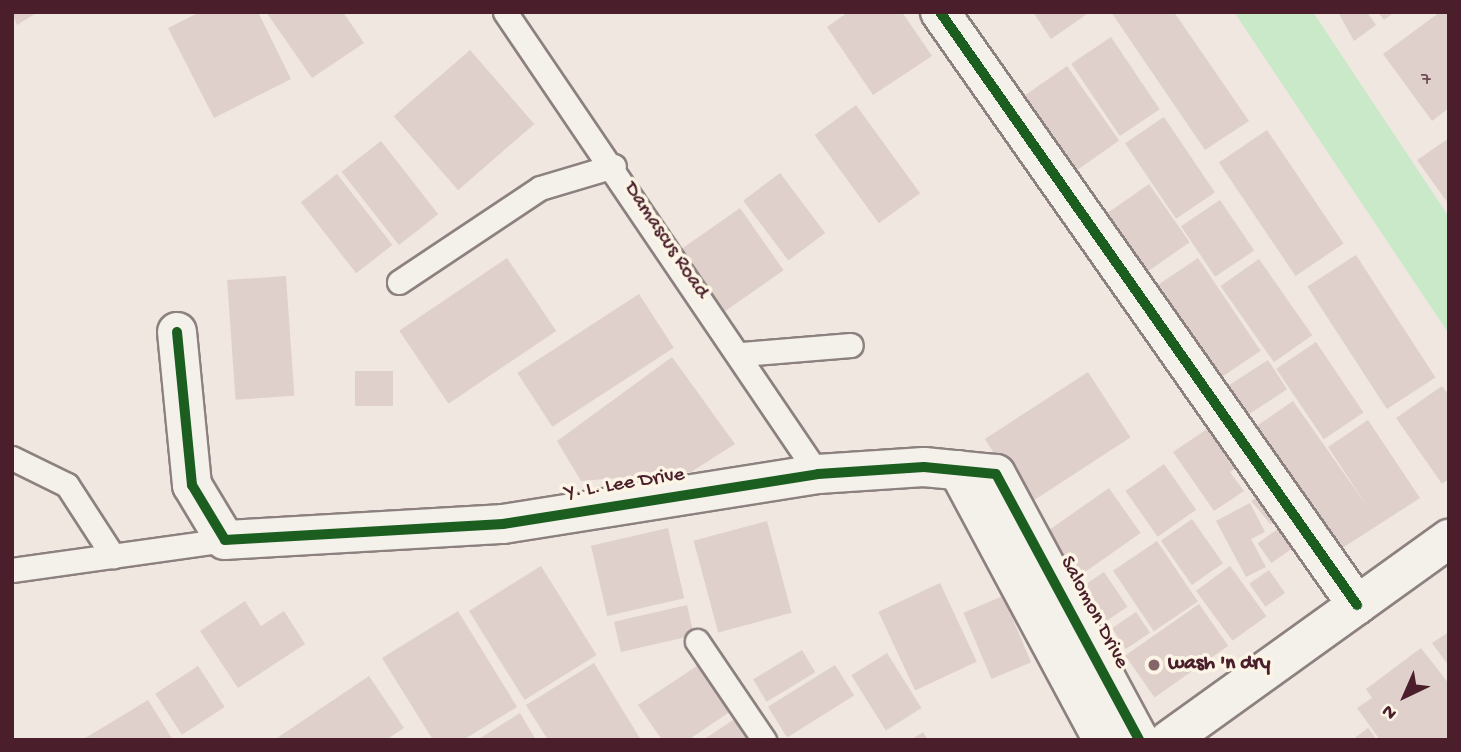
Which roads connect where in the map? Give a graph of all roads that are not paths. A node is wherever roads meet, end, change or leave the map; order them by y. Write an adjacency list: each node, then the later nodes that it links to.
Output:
1 (505, 12): 3 (lane, Damascus Road)
2 (940, 12): 16 (street)
3 (614, 166): 4 (lane); 7 (lane, Damascus Road)
4 (398, 282)
5 (177, 332): 13 (street)
6 (851, 345): 7 (lane)
7 (742, 355): 10 (lane, Damascus Road)
8 (12, 458): 14 (lane)
9 (958, 470): 10 (street, Y. L. Lee Drive); 11 (street, Y. L. Lee Drive); 19 (street)
10 (818, 474): 13 (street, Y. L. Lee Drive)
11 (1013, 504): 20 (street, Salomon Drive)
12 (1449, 539): 16 (street)
13 (225, 540): 14 (lane)
14 (113, 556): 15 (lane)
15 (12, 570)
16 (1357, 605): 21 (street)
17 (697, 641): 18 (lane)
18 (765, 740)
19 (1103, 740)
20 (1139, 740)
21 (1169, 740)

